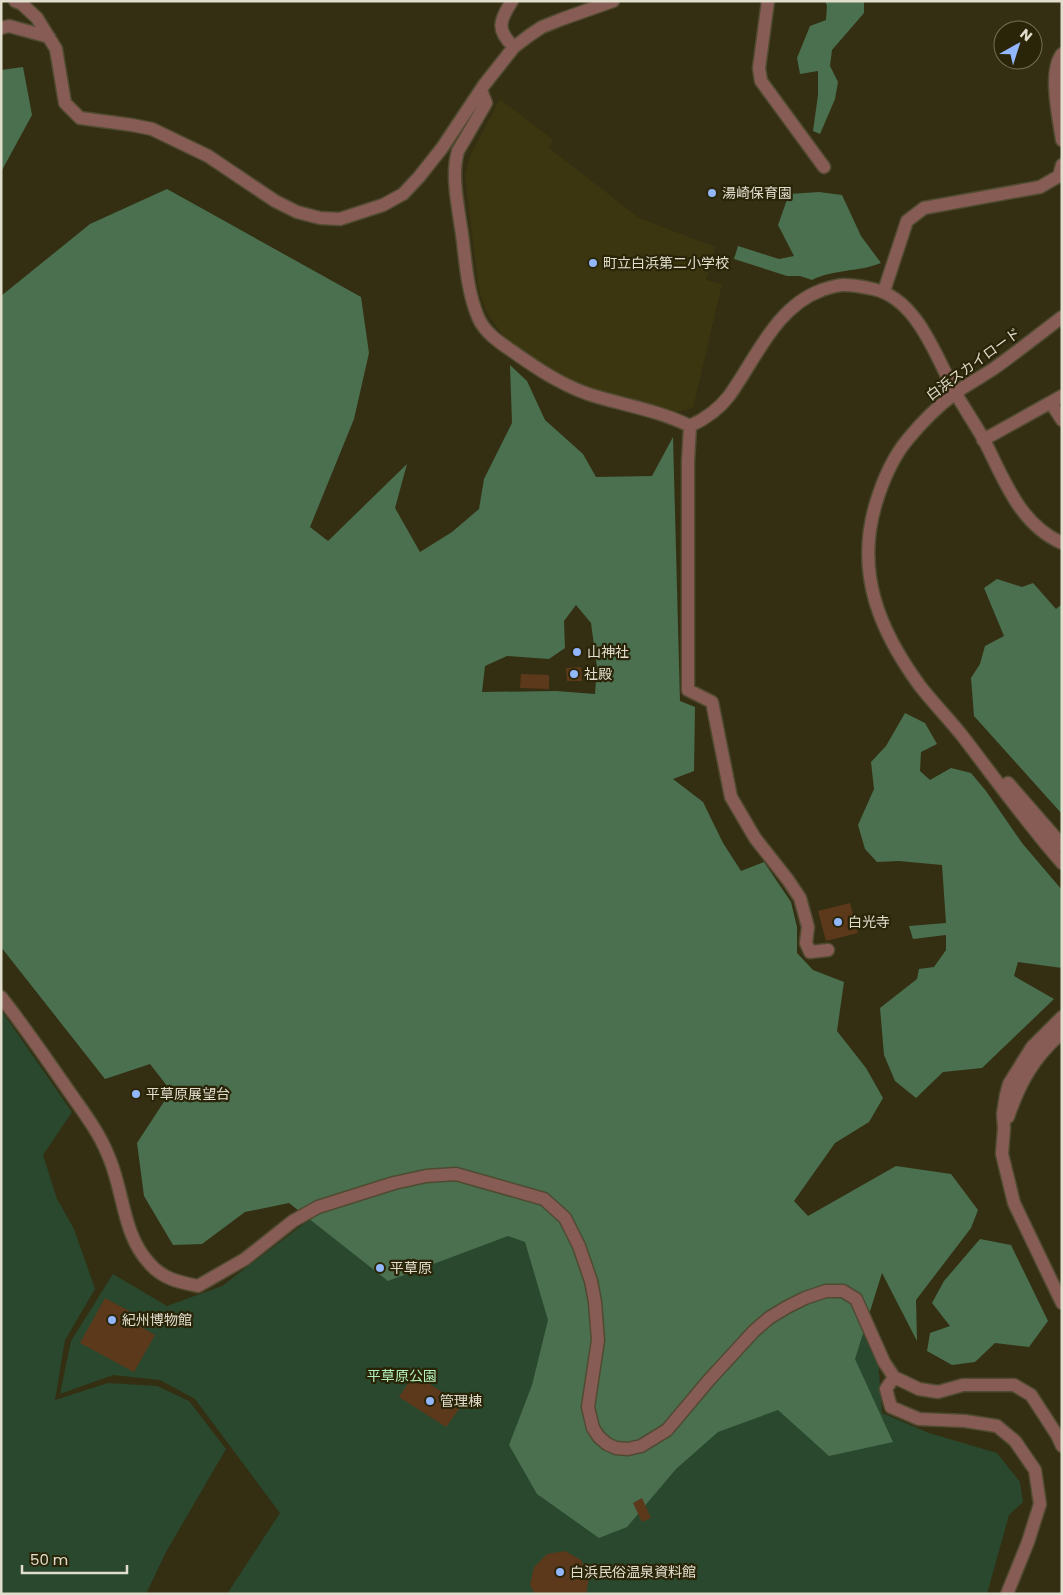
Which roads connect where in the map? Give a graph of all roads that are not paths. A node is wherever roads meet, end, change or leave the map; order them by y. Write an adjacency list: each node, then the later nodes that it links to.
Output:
1 (15, 1): 6 (street)
2 (512, 1): 7 (street)
3 (613, 1): 7 (street)
4 (768, 1): 12 (street)
5 (1, 28): 6 (street)
6 (49, 37): 9 (street)
7 (514, 47): 9 (street)
8 (1062, 54): 10 (street)
9 (481, 90): 18 (street)
10 (1062, 140)
11 (1062, 165): 13 (street)
12 (824, 167)
13 (884, 291): 15 (street); 18 (street)
14 (1062, 317): 15 (street, 白浜スカイロード)
15 (955, 393): 19 (street); 21 (street, 白浜スカイロード)
16 (1057, 400): 17 (street); 19 (street)
17 (1062, 420)
18 (690, 426): 24 (street)
19 (984, 440): 20 (street)
20 (1062, 543)
21 (961, 734): 22 (street, 白浜スカイロード); 23 (street, 白浜スカイロード)
22 (1062, 845)
23 (1062, 863)
24 (828, 950)
25 (1, 997): 30 (street)
26 (1062, 1018): 28 (street)
27 (1062, 1033): 28 (street)
28 (1004, 1128): 29 (street)
29 (1062, 1303)
30 (894, 1376): 31 (street); 32 (street)
31 (1062, 1446)
32 (1007, 1594)

